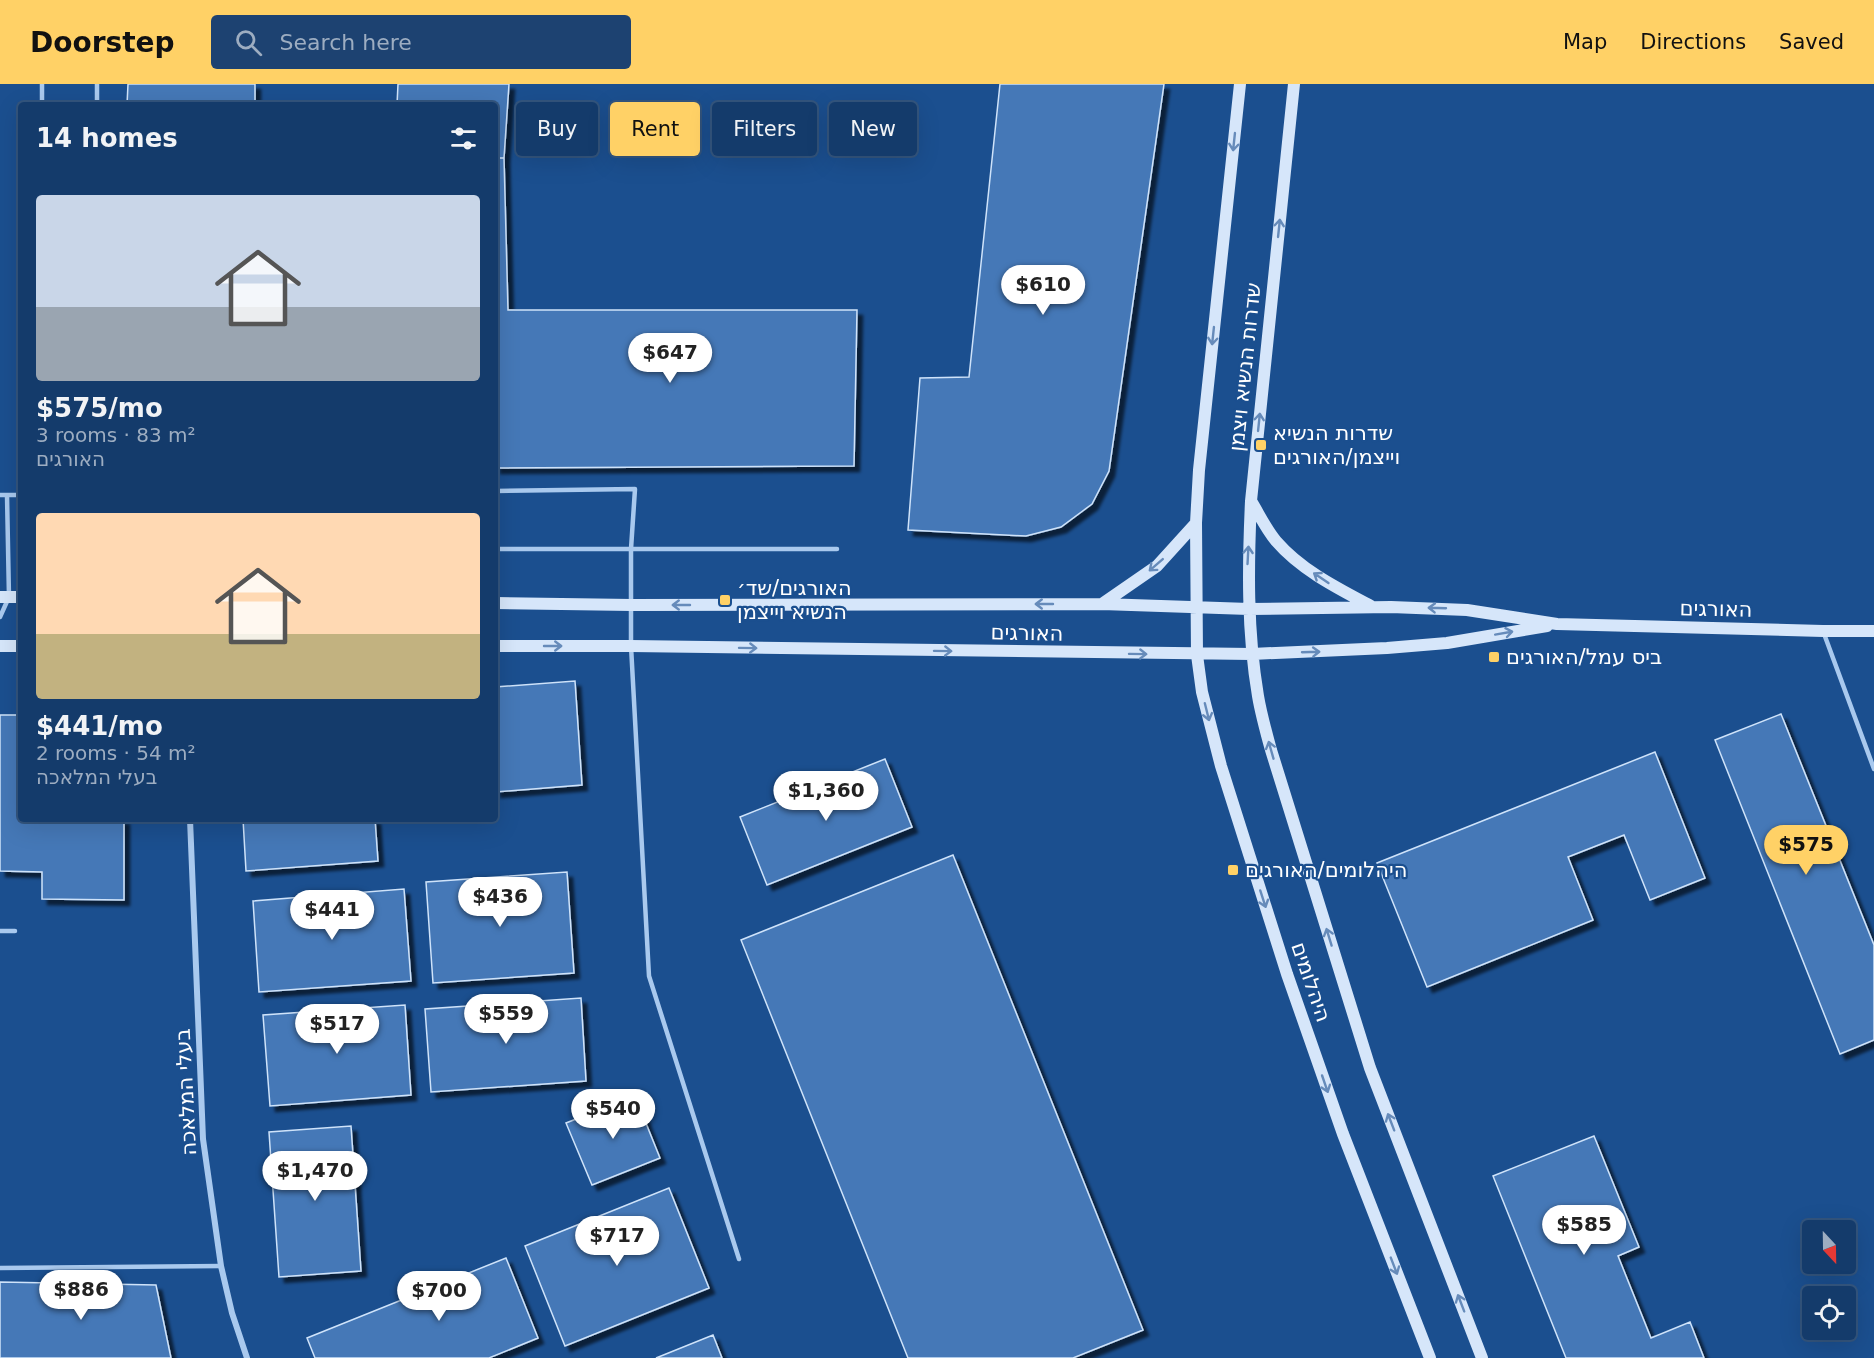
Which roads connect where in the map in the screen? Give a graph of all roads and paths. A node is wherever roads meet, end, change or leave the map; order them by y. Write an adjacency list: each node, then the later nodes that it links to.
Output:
1 (42, 84): 5 (lane)
2 (97, 84): 6 (lane)
3 (1240, 84): 12 (street, שדרות הנשיא ויצמן, one-way to 12)
4 (1294, 84): 11 (street, שדרות הנשיא ויצמן, one-way to 4)
5 (42, 102)
6 (97, 102)
7 (498, 491): 14 (lane)
8 (0, 495): 9 (lane)
9 (7, 495): 10 (lane); 16 (lane)
10 (18, 495)
11 (1251, 501): 20 (street, one-way to 11); 22 (street, שדרות הנשיא ויצמן, one-way to 11)
12 (1196, 523): 18 (street, one-way to 18); 21 (street, שדרות הנשיא ויצמן)
13 (498, 549): 14 (lane)
14 (631, 549): 15 (lane); 19 (lane)
15 (837, 549)
16 (10, 597): 23 (lane)
17 (498, 603): 19 (street, האורגים)
18 (1102, 604): 19 (street, האורגים, one-way to 19); 21 (street, האורגים)
19 (632, 605): 30 (lane)
20 (1372, 607): 22 (street, האורגים); 24 (street, האורגים, one-way to 20)
21 (1195, 608): 22 (street, האורגים); 32 (street, היהלומים)
22 (1249, 609): 31 (street, שדרות הנשיא ויצמן)
23 (0, 617)
24 (1557, 624): 25 (street, האורגים); 31 (street, האורגים, one-way to 24)
25 (1822, 631): 26 (street, האורגים); 33 (lane)
26 (1874, 631)
27 (0, 646): 28 (street)
28 (18, 646)
29 (498, 646): 30 (street, האורגים, one-way to 30)
30 (631, 646): 32 (street, האורגים, one-way to 32); 37 (lane)
31 (1252, 654): 32 (street, האורגים); 42 (street, היהלומים, one-way to 31)
32 (1197, 655): 41 (street, היהלומים, one-way to 41)
33 (1874, 769)
34 (190, 822): 38 (street, בעלי המלאכה)
35 (0, 931): 36 (lane)
36 (15, 931)
37 (739, 1259)
38 (221, 1266): 39 (lane); 40 (street, בעלי המלאכה)
39 (0, 1268)
40 (247, 1358)
41 (1430, 1358)
42 (1482, 1358)

